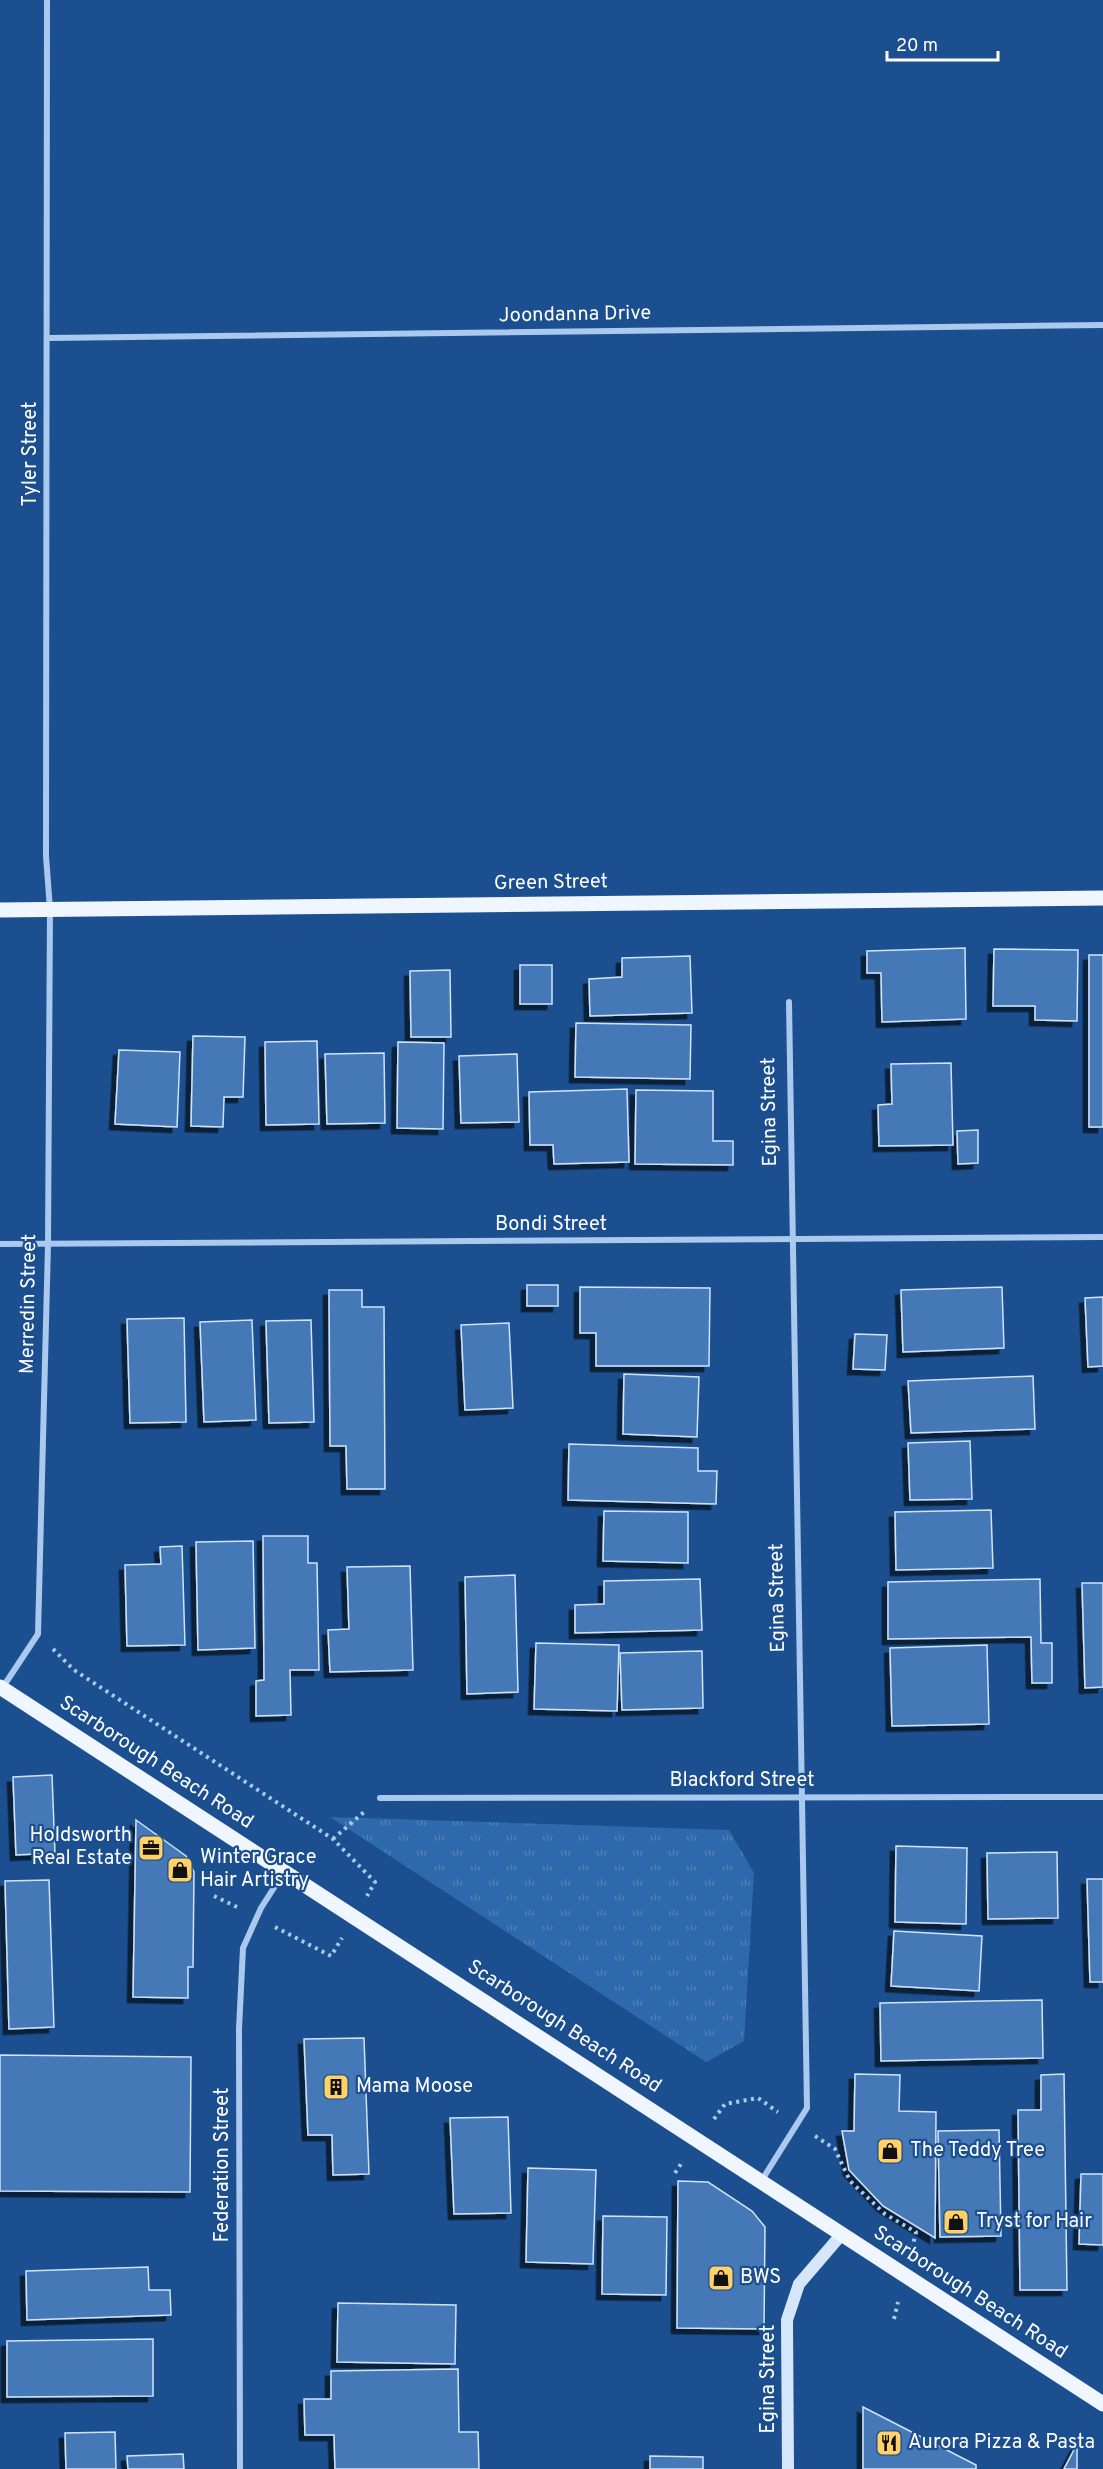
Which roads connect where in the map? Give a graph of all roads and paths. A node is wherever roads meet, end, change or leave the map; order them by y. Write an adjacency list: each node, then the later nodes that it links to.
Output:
1 (47, 0): 3 (street, Tyler Street)
2 (1103, 325): 3 (street, Joondanna Drive)
3 (48, 338): 5 (street, Tyler Street)
4 (1103, 898): 5 (main road, Green Street)
5 (50, 909): 6 (main road, Green Street); 11 (street, Merredin Street)
6 (0, 910)
7 (789, 1002): 9 (street, Egina Street)
8 (1103, 1238): 9 (street, Bondi Street)
9 (792, 1240): 11 (street, Bondi Street); 16 (street, Egina Street)
10 (0, 1244): 11 (street, Bondi Street)
11 (48, 1245): 12 (street, Merredin Street)
12 (38, 1634): 13 (street); 17 (path)
13 (1, 1688): 18 (main road, Scarborough Beach Road)
14 (1103, 1797): 16 (street, Blackford Street)
15 (380, 1798): 16 (street, Blackford Street); 17 (path)
16 (800, 1798): 21 (street, Egina Street)
17 (333, 1839): 19 (path)
18 (284, 1872): 22 (main road, Scarborough Beach Road); 26 (street, Federation Street)
19 (375, 1882)
20 (725, 2104): 21 (path)
21 (797, 2124): 22 (street, Egina Street); 23 (path)
22 (762, 2180): 24 (main road, Scarborough Beach Road)
23 (916, 2232)
24 (841, 2235): 25 (main road, Scarborough Beach Road); 27 (street, Egina Street)
25 (1103, 2404)
26 (240, 2469)
27 (788, 2469)

